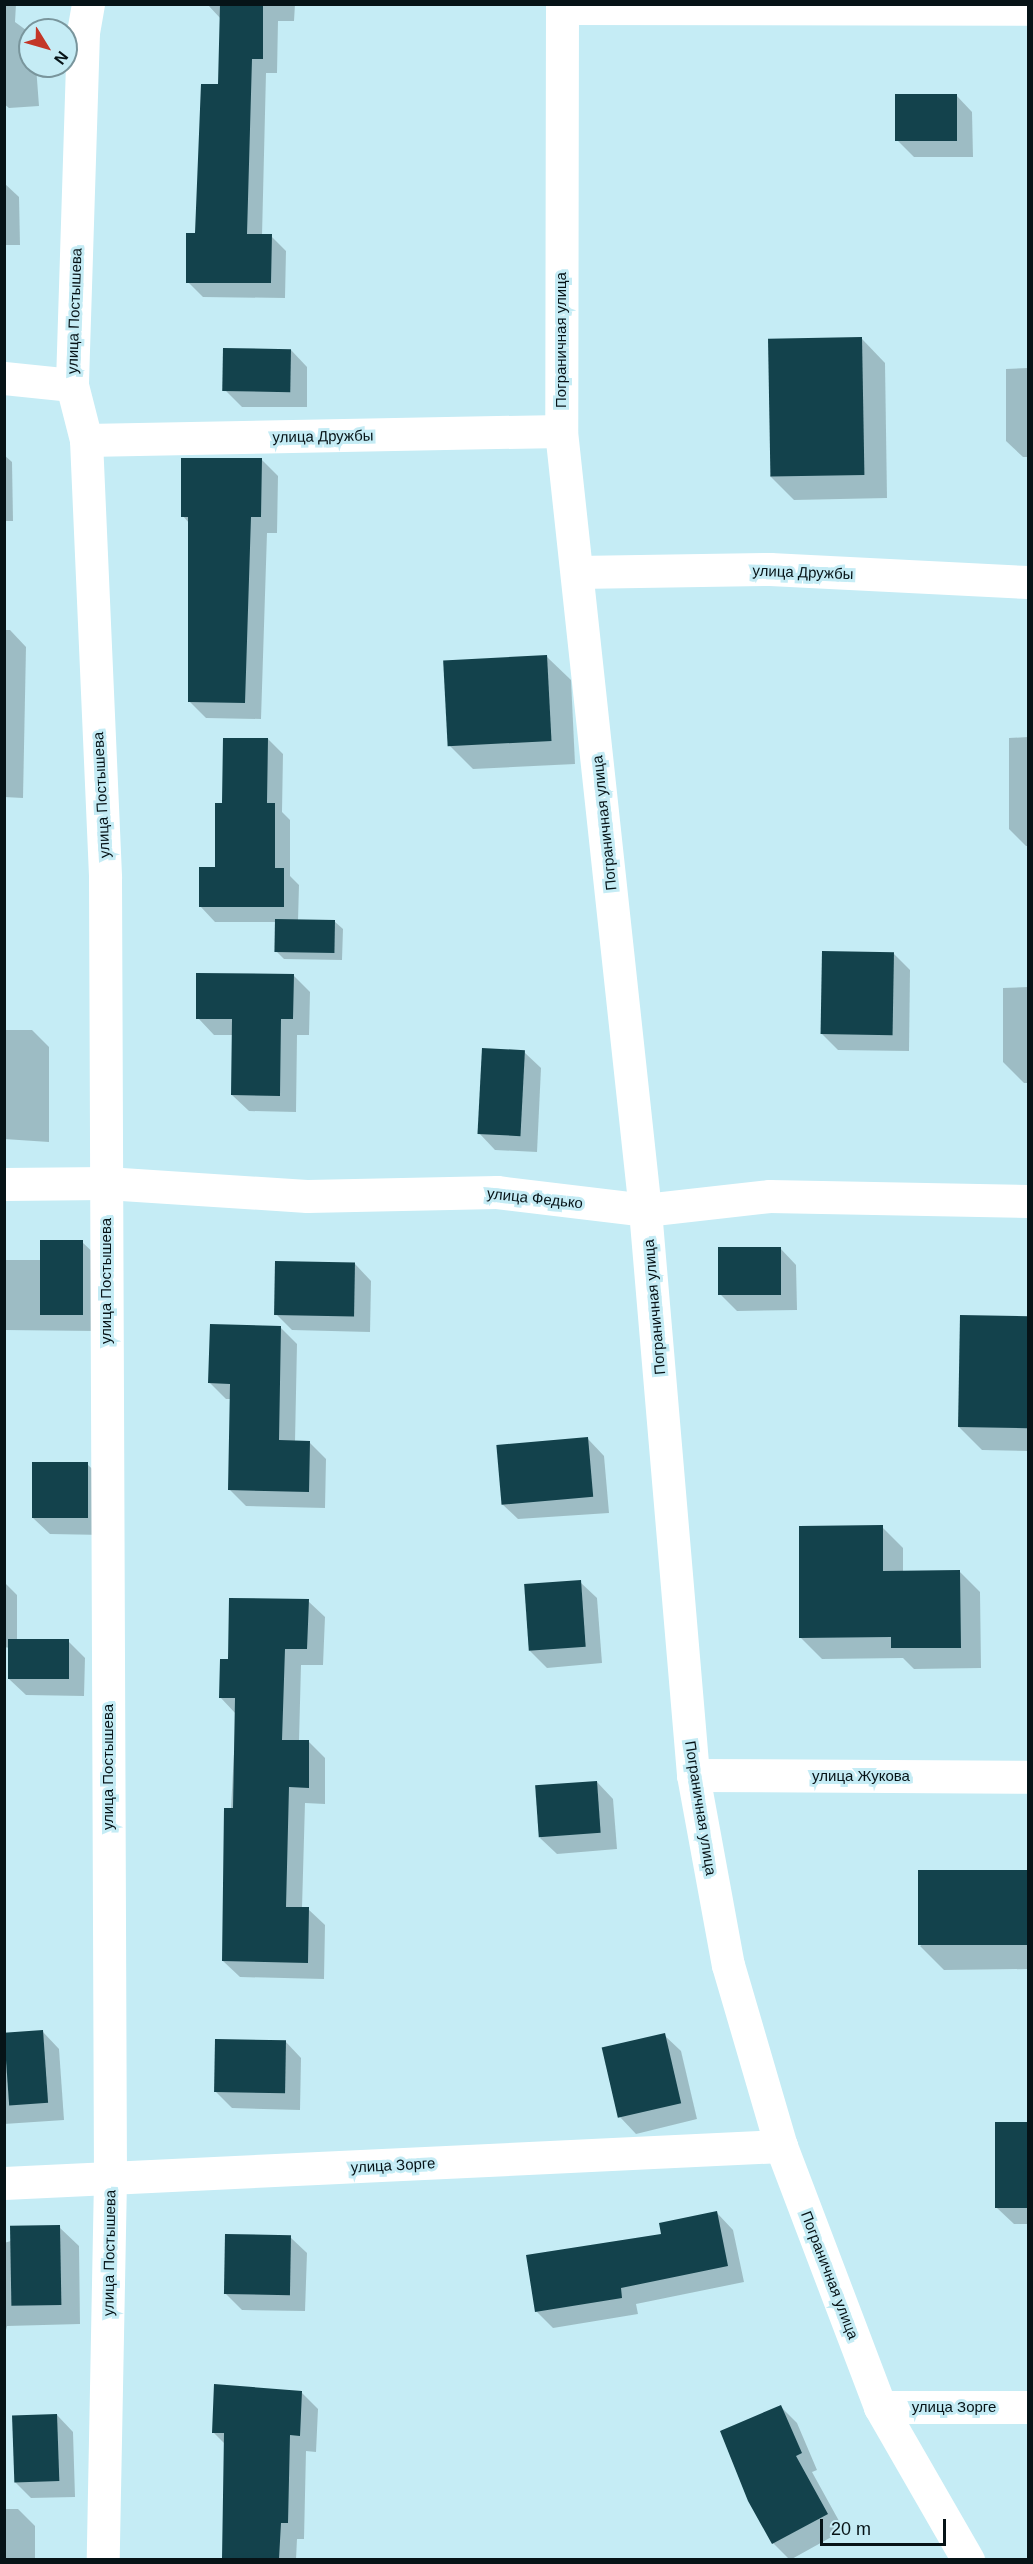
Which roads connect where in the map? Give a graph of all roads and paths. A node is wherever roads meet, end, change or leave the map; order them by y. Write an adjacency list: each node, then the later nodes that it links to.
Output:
1 (88, 4): 5 (street, улица Постышева)
2 (562, 6): 3 (street); 6 (street, Пограничная улица)
3 (1029, 9)
4 (4, 378): 5 (street)
5 (72, 385): 7 (street, улица Постышева)
6 (561, 431): 7 (street, улица Дружбы); 8 (street, Пограничная улица)
7 (86, 440): 10 (street, улица Постышева)
8 (577, 572): 9 (street, улица Дружбы); 13 (street, Пограничная улица)
9 (1029, 582)
10 (106, 1183): 11 (street, улица Федько); 13 (street, улица Федько); 17 (street, улица Постышева)
11 (4, 1184)
12 (1029, 1201): 13 (street, улица Федько)
13 (645, 1210): 14 (street, Пограничная улица)
14 (693, 1775): 15 (street, улица Жукова); 16 (street, Пограничная улица)
15 (1029, 1777)
16 (781, 2146): 17 (street, улица Зорге); 19 (street, Пограничная улица)
17 (110, 2179): 18 (street, улица Зорге); 21 (street, улица Постышева)
18 (4, 2183)
19 (880, 2407): 20 (street, улица Зорге); 22 (street, Пограничная улица)
20 (1029, 2407)
21 (103, 2559)
22 (968, 2559)

